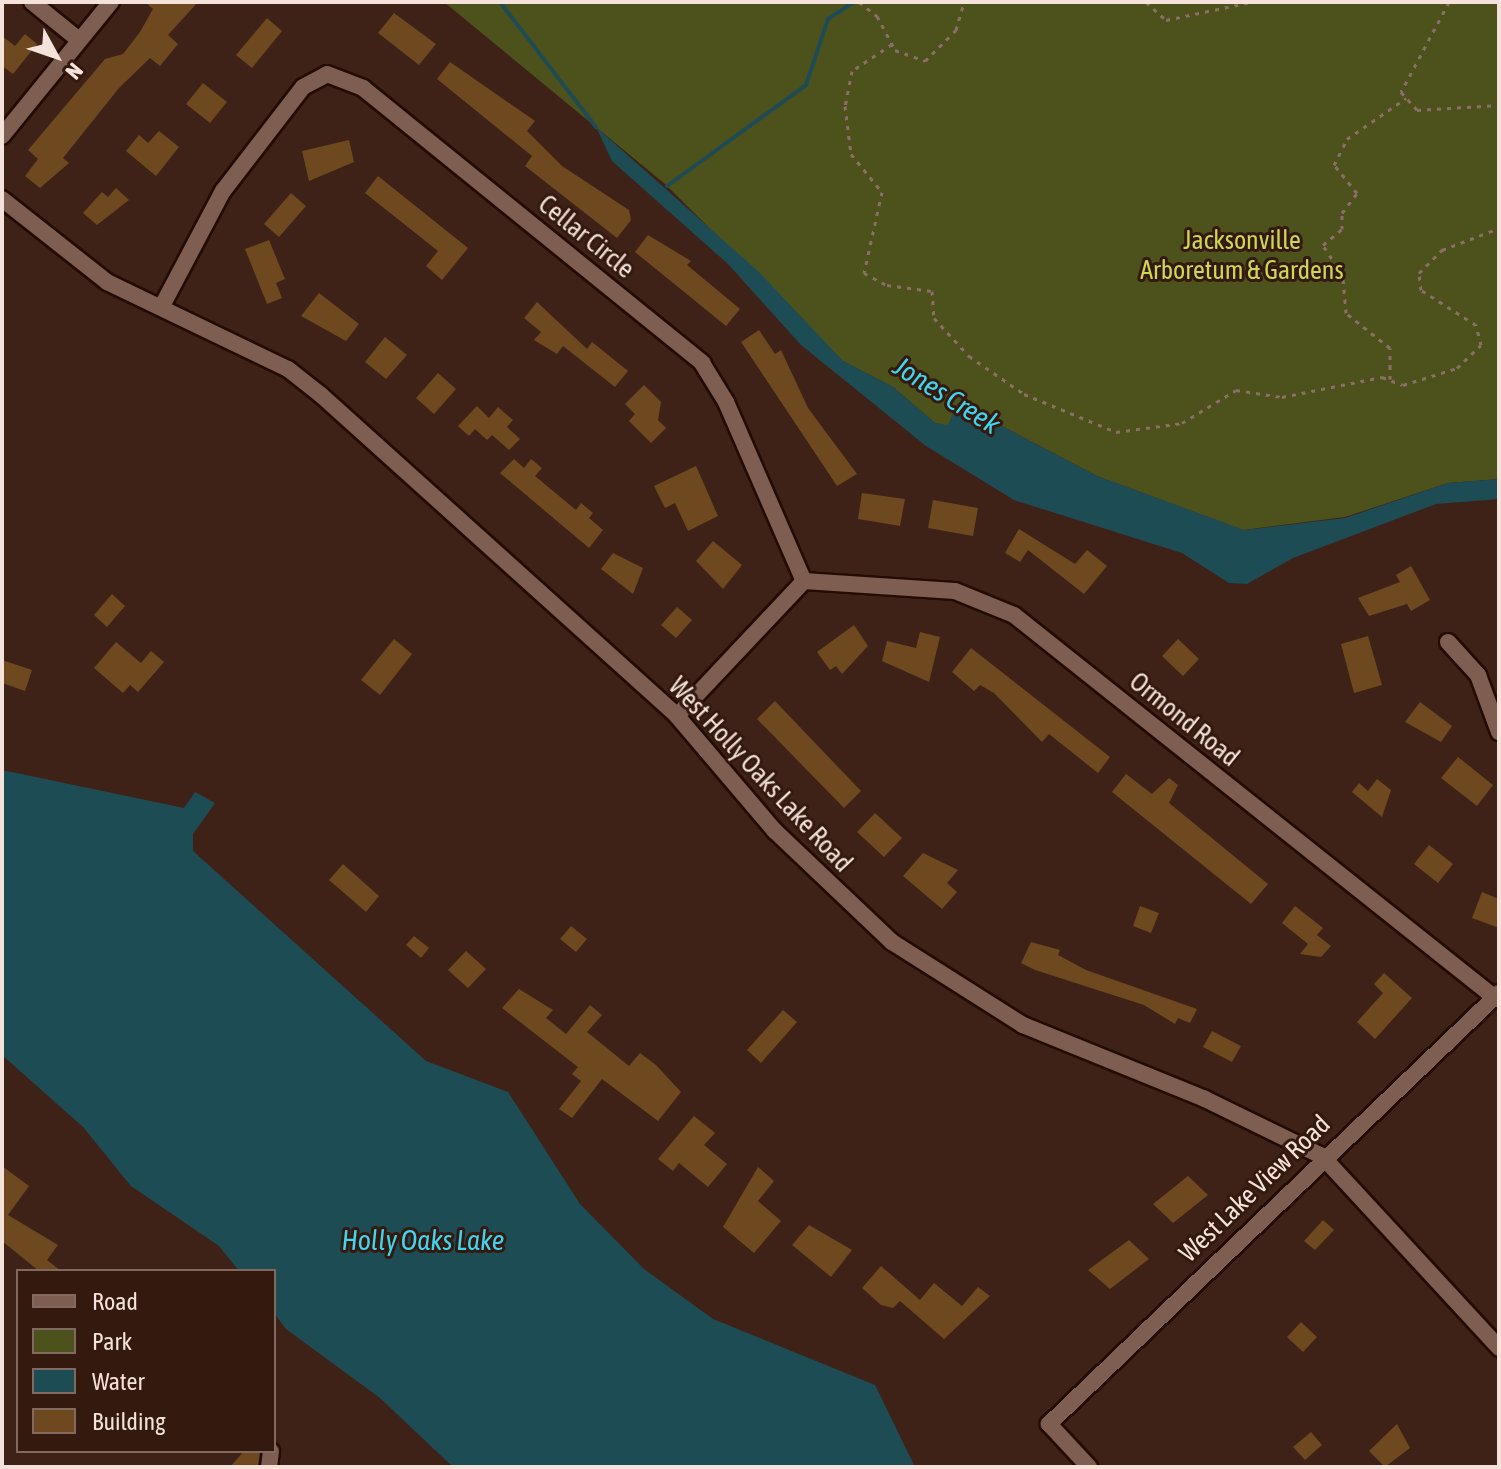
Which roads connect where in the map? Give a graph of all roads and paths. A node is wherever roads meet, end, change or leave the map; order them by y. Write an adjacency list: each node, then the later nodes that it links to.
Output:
1 (32, 2): 8 (street)
2 (111, 2): 8 (street)
3 (859, 2): 9 (path)
4 (964, 2): 9 (path)
5 (1146, 2): 6 (path)
6 (1251, 2)
7 (1449, 2): 10 (path)
8 (79, 40): 12 (street)
9 (892, 44): 16 (path)
10 (1406, 98): 11 (path); 16 (path)
11 (1499, 105)
12 (2, 136)
13 (2, 199): 15 (street, West Holly Oaks Lake Road)
14 (1499, 228): 16 (path)
15 (162, 306): 17 (street, Cellar Circle); 19 (street, West Holly Oaks Lake Road)
16 (1390, 379)
17 (804, 581): 19 (street); 21 (street, Ormond Road)
18 (1448, 642): 20 (street)
19 (677, 716): 22 (street, West Holly Oaks Lake Road)
20 (1499, 732)
21 (1496, 995): 22 (street, West Lake View Road)
22 (1322, 1156): 23 (street, West Holly Oaks Lake Road); 24 (street, West Lake View Road)
23 (1499, 1348)
24 (1089, 1467)

